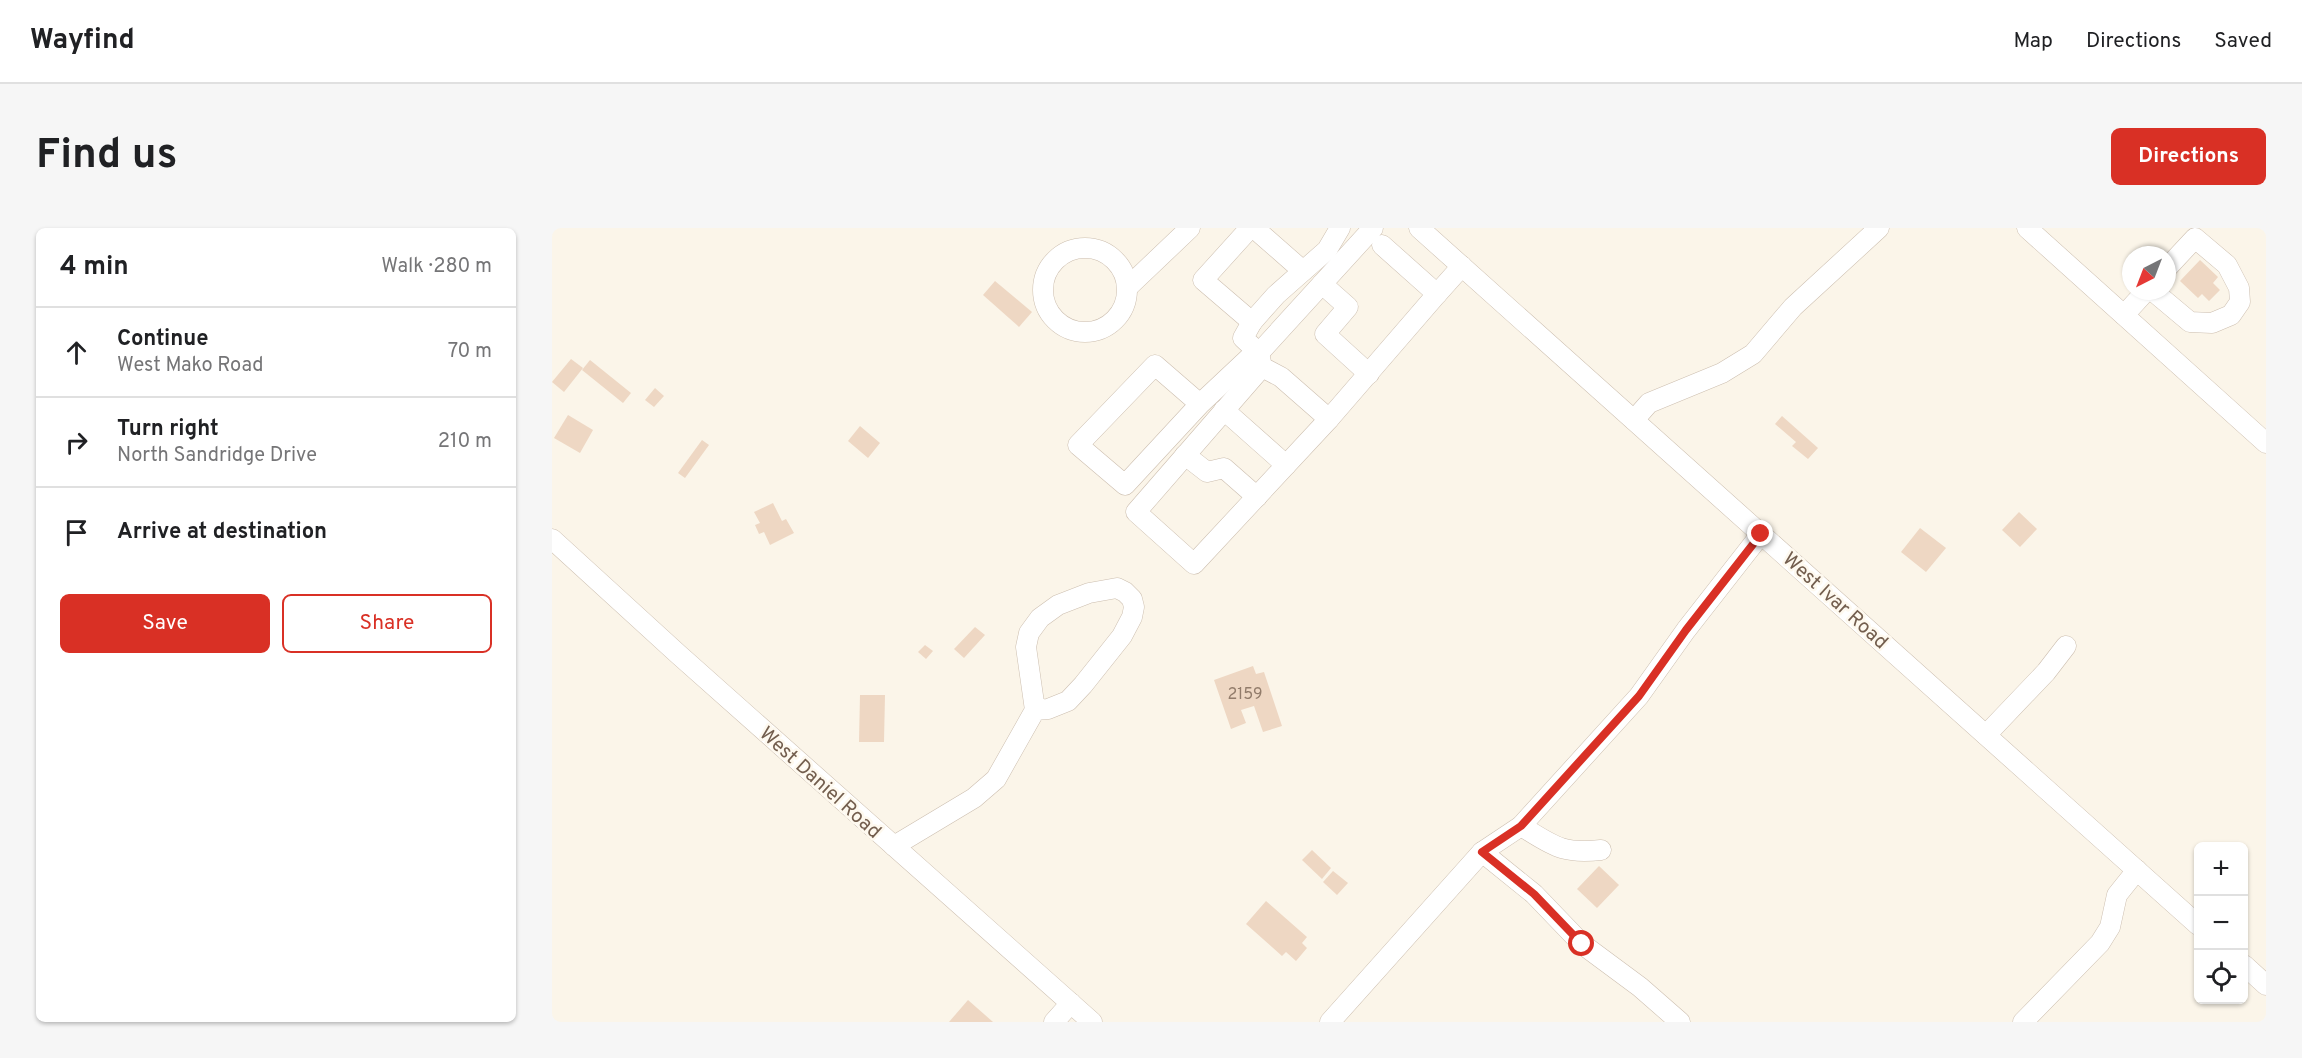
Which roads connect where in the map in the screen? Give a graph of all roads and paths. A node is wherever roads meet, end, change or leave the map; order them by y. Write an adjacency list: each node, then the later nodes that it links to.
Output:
1 (1190, 228): 13 (street)
2 (1252, 228): 11 (street); 18 (street)
3 (1340, 228): 11 (street)
4 (1419, 228): 10 (street, West Ivar Road)
5 (1880, 228): 24 (street)
6 (2027, 228): 17 (street)
7 (2196, 233): 9 (street); 16 (street)
8 (1378, 236): 12 (street); 14 (street)
9 (2176, 257)
10 (1462, 266): 14 (street); 24 (street, West Ivar Road)
11 (1303, 271): 18 (street)
12 (1322, 284): 19 (street); 20 (street)
13 (1128, 287): 13 (street)
14 (1437, 294): 20 (street)
15 (2138, 300): 17 (street)
16 (2164, 300)
17 (2124, 315): 25 (street)
18 (1252, 322): 19 (street)
19 (1261, 360): 21 (street); 22 (street); 23 (street)
20 (1369, 374): 23 (street)
21 (1200, 404): 21 (street)
22 (1224, 410): 26 (street); 27 (street)
23 (1329, 419): 27 (street)
24 (1634, 420): 29 (street, West Ivar Road)
25 (2266, 443)
26 (1185, 455): 28 (street); 28 (street)
27 (1286, 465): 28 (street)
28 (1257, 497)
29 (1761, 534): 33 (street, West Ivar Road); 34 (street)
30 (552, 539): 35 (street, West Daniel Road)
31 (2066, 646): 33 (street)
32 (1035, 710): 32 (street); 35 (street)
33 (1986, 735): 38 (street, West Ivar Road)
34 (1521, 826): 36 (street); 37 (street)
35 (894, 846): 42 (street, West Daniel Road)
36 (1602, 850)
37 (1482, 852): 45 (street); 46 (street)
38 (2138, 870): 39 (street, West Ivar Road); 47 (street)
39 (2194, 920)
40 (2248, 968): 41 (street)
41 (2265, 982)
42 (1071, 1003): 43 (street); 44 (street, West Daniel Road)
43 (1054, 1022)
44 (1092, 1022)
45 (1330, 1022)
46 (1680, 1022)
47 (2023, 1022)

